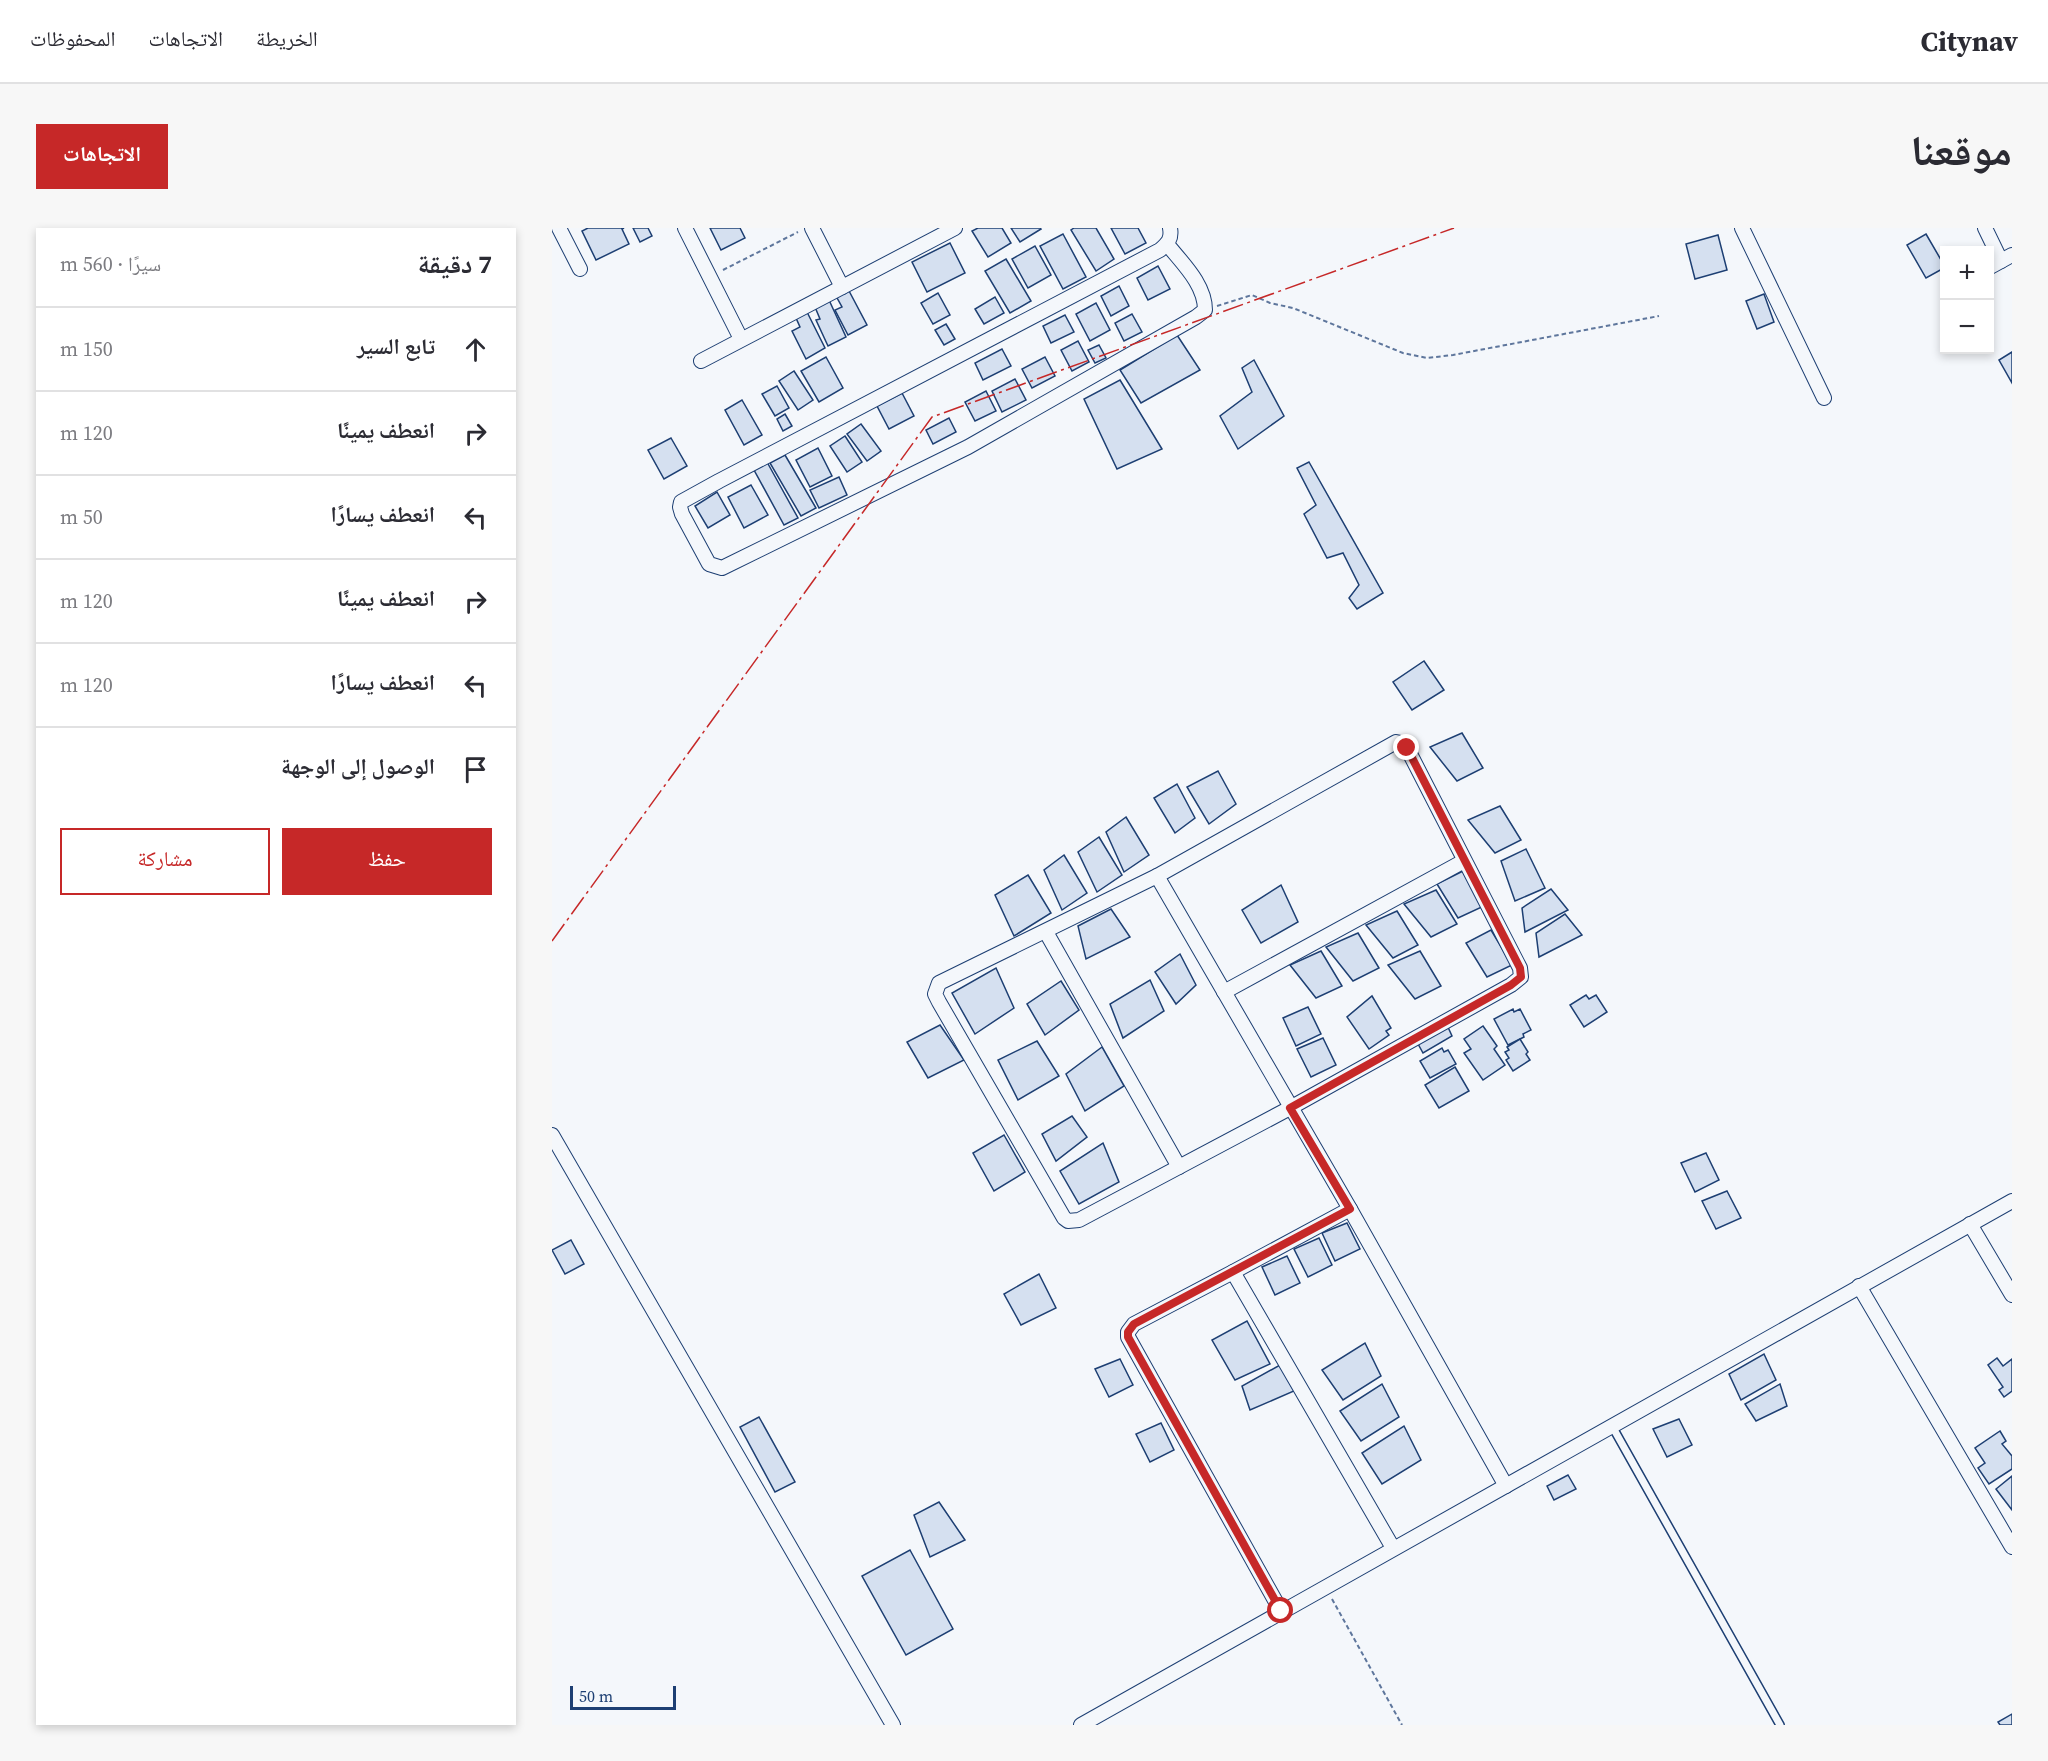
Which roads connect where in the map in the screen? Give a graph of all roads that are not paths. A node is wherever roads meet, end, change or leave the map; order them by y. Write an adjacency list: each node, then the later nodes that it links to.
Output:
1 (559, 228): 10 (street)
2 (685, 228): 12 (street)
3 (812, 228): 11 (street)
4 (955, 228): 11 (street)
5 (1170, 228): 8 (street)
6 (1742, 228): 14 (street)
7 (1985, 228): 9 (street)
8 (1167, 244): 8 (street)
9 (2001, 261)
10 (580, 268)
11 (842, 287): 12 (street)
12 (741, 339): 13 (street)
13 (701, 361)
14 (1824, 398)
15 (1464, 861): 16 (street); 18 (street); 19 (street)
16 (1157, 876): 17 (street); 18 (street)
17 (1046, 932): 21 (street); 21 (street)
18 (1224, 992): 19 (street)
19 (1290, 1108): 21 (street); 23 (street)
20 (552, 1135): 33 (street)
21 (1179, 1167)
22 (2012, 1201): 24 (street)
23 (1350, 1209): 25 (street); 29 (street)
24 (1970, 1224): 26 (street); 27 (street)
25 (1233, 1272): 31 (street); 32 (street)
26 (1859, 1286): 28 (street); 30 (street)
27 (2012, 1295)
28 (1612, 1426): 29 (street); 35 (lane)
29 (1506, 1486): 31 (street)
30 (2012, 1547)
31 (1393, 1548): 32 (street)
32 (1281, 1611): 34 (street)
33 (893, 1725)
34 (1081, 1725)
35 (1780, 1725)

